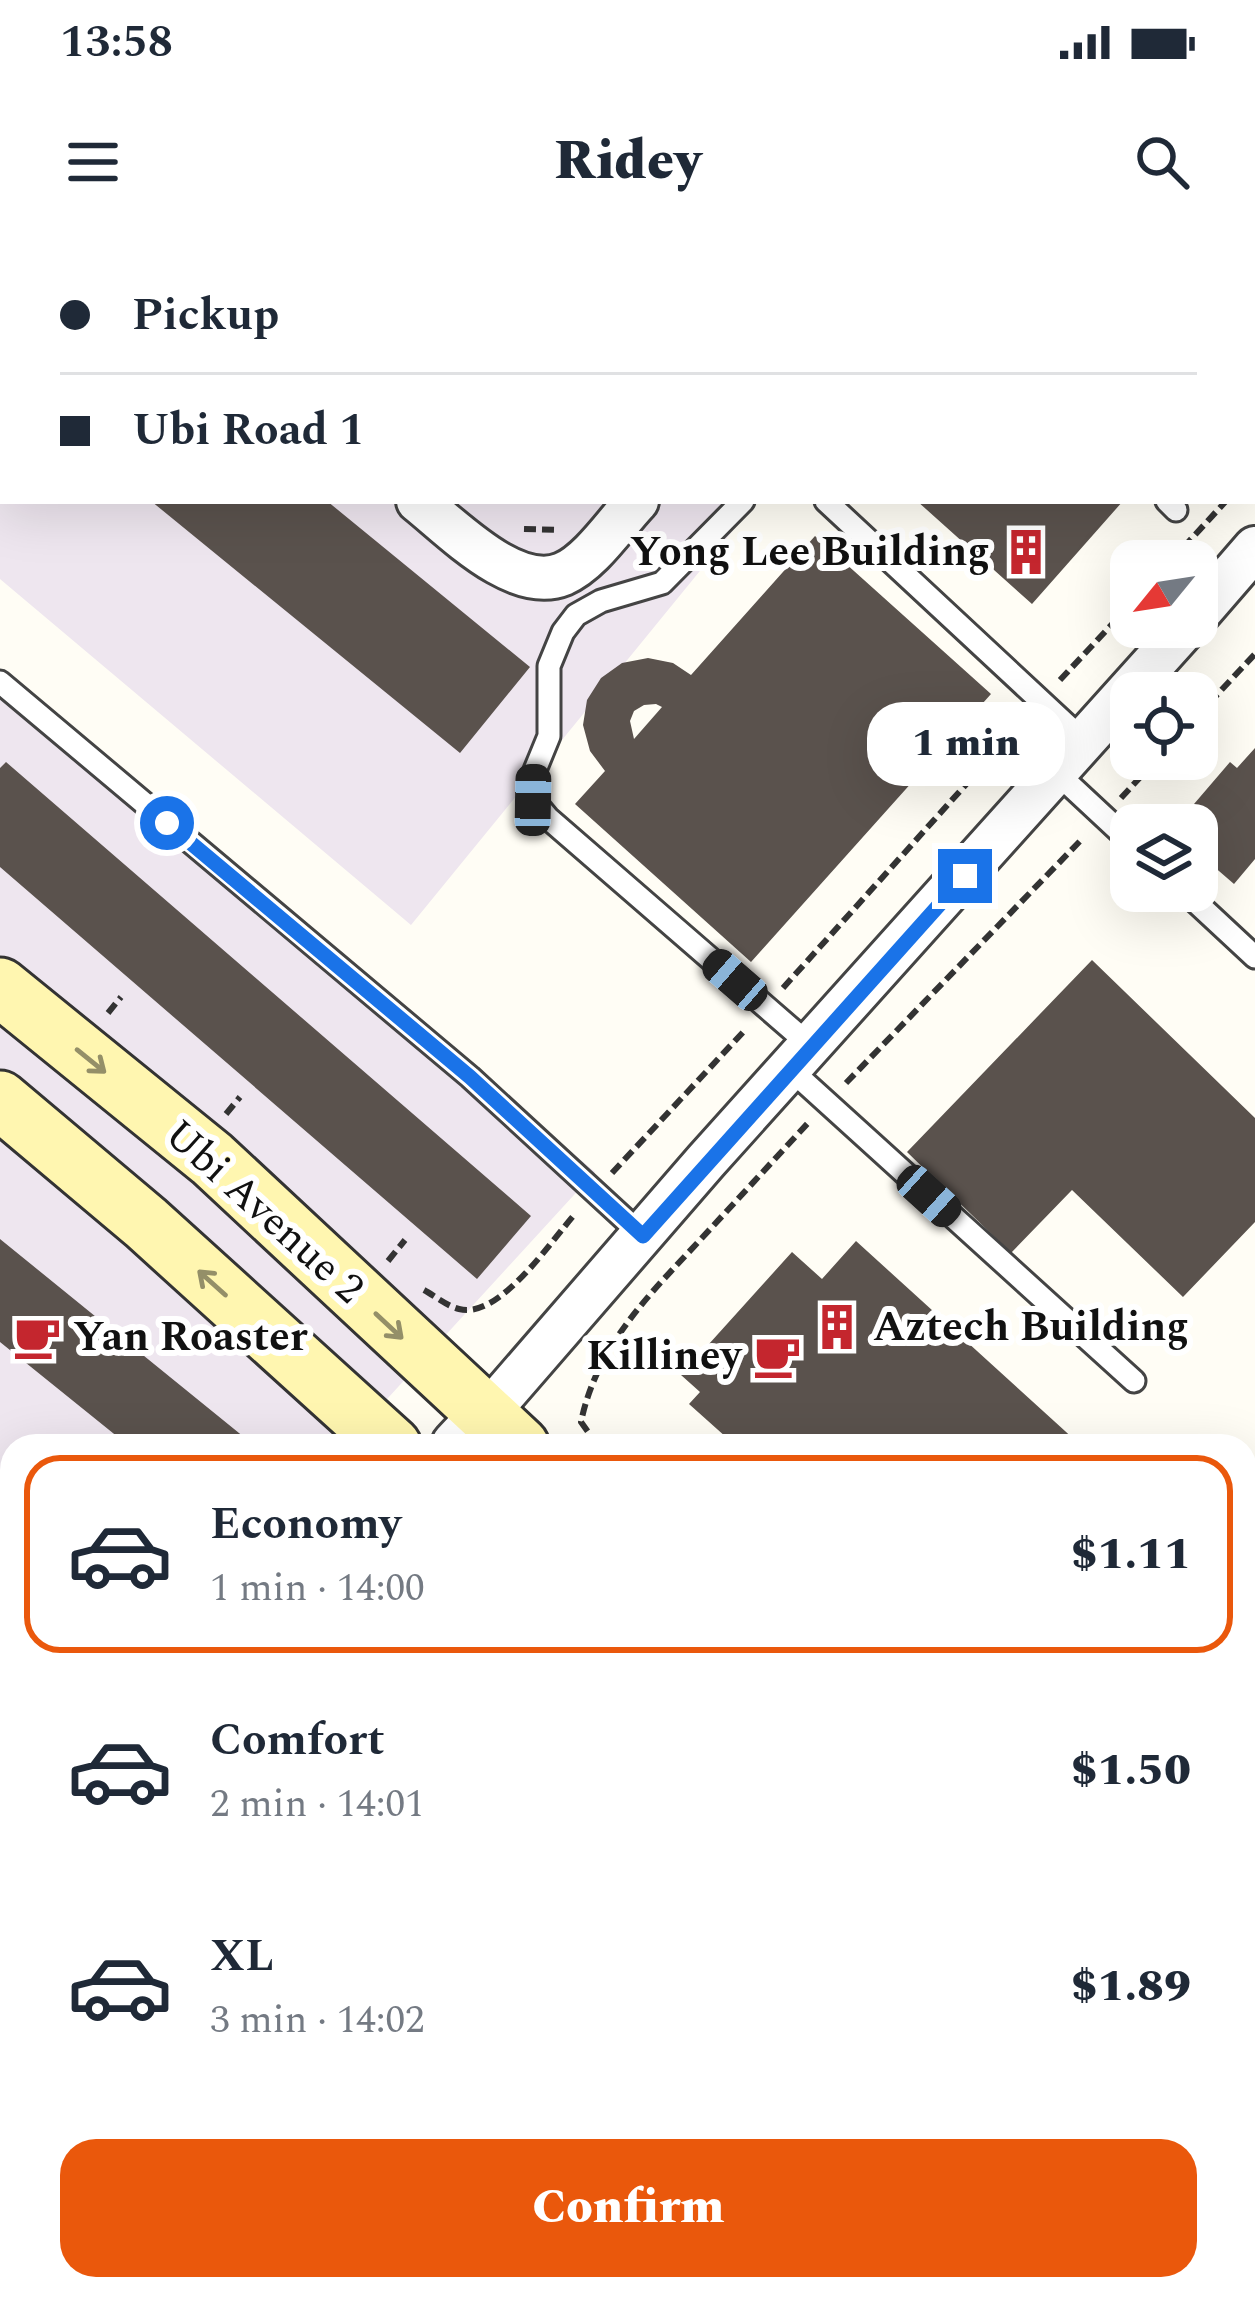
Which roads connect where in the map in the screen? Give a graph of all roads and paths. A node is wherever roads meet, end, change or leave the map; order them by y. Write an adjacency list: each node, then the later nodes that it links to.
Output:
1 (422, 504): 2 (street)
2 (634, 504)
3 (740, 504): 23 (lane)
4 (829, 504): 14 (lane)
5 (514, 528): 6 (path)
6 (566, 530)
7 (1255, 548): 8 (street)
8 (1218, 591)
9 (1110, 627): 14 (path)
10 (1168, 648): 15 (street)
11 (1255, 654): 13 (path)
12 (0, 682): 28 (lane)
13 (1218, 694)
14 (1041, 701): 15 (lane); 23 (path)
15 (1072, 758): 17 (lane); 25 (street)
16 (1137, 780): 17 (path)
17 (1103, 817): 18 (lane); 27 (path)
18 (1110, 823)
19 (1207, 912): 20 (lane)
20 (1255, 957)
21 (0, 988): 35 (main road, Ubi Avenue 2, one-way to 35)
22 (122, 997): 24 (path)
23 (766, 1007): 25 (lane); 28 (path)
24 (102, 1021)
25 (800, 1057): 27 (lane); 29 (street)
26 (0, 1100): 34 (main road, Ubi Avenue 2, one-way to 26)
27 (827, 1102): 33 (lane); 37 (path)
28 (595, 1191): 29 (lane); 32 (path)
29 (643, 1236): 36 (street)
30 (405, 1240): 31 (path)
31 (388, 1261)
32 (464, 1325)
33 (1134, 1382)
34 (379, 1434)
35 (485, 1434)
36 (489, 1434)
37 (590, 1434)

